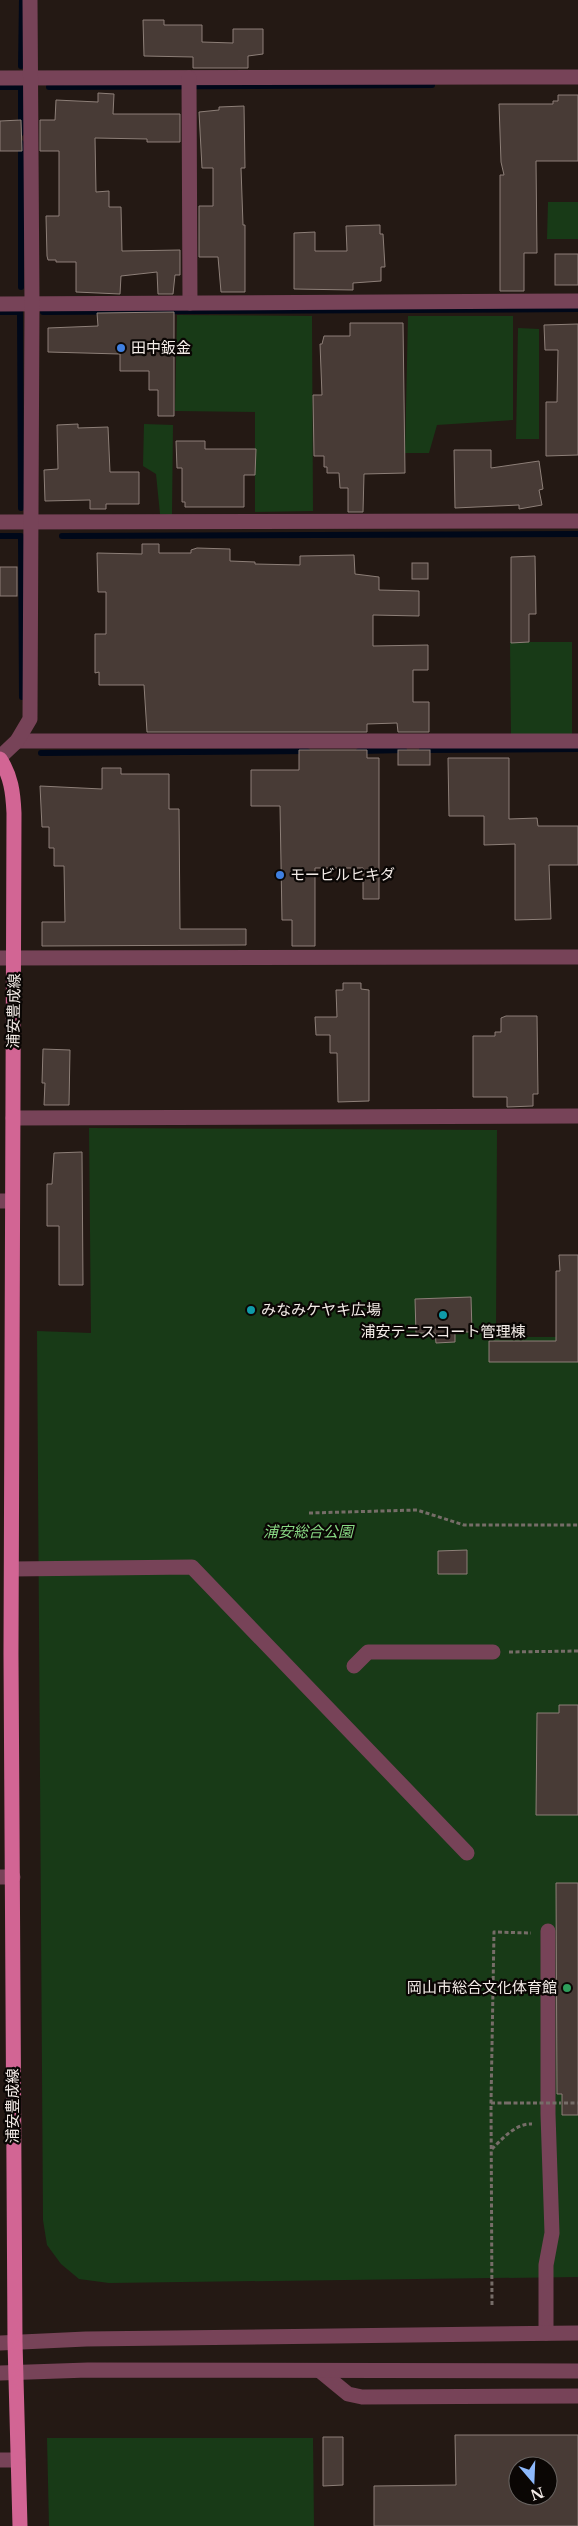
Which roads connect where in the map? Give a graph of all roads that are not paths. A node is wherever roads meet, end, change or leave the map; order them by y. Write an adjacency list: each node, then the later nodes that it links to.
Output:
1 (30, 0): 4 (street)
2 (578, 77): 5 (street)
3 (0, 78): 4 (street)
4 (29, 78): 5 (street); 9 (street)
5 (189, 83): 7 (street)
6 (578, 301): 7 (street)
7 (190, 303): 9 (street)
8 (0, 304): 9 (street)
9 (32, 304): 12 (street)
10 (578, 521): 12 (street)
11 (0, 522): 12 (street)
12 (32, 522): 13 (street)
13 (17, 742): 14 (street); 15 (street)
14 (578, 742)
15 (0, 758): 17 (main road, 浦安豊成線)
16 (578, 957): 17 (street)
17 (7, 958): 19 (main road, 浦安豊成線)
18 (578, 1116): 19 (street)
19 (12, 1118): 20 (main road, 浦安豊成線)
20 (6, 1201): 21 (main road, 浦安豊成線)
21 (6, 1428): 22 (main road, 浦安豊成線)
22 (12, 1569): 24 (main road, 浦安豊成線); 26 (street)
23 (493, 1652): 25 (street)
24 (6, 1654): 27 (main road, 浦安豊成線)
25 (354, 1666)
26 (467, 1853)
27 (6, 1877): 31 (main road, 浦安豊成線)
28 (548, 1931): 29 (street)
29 (546, 2333): 30 (street); 31 (street)
30 (578, 2333)
31 (8, 2342): 35 (main road, 浦安豊成線)
32 (320, 2371): 33 (street); 35 (street); 36 (street)
33 (578, 2371)
34 (0, 2373): 35 (street)
35 (16, 2373): 38 (main road, 浦安豊成線)
36 (578, 2396)
37 (0, 2460): 38 (street)
38 (18, 2460): 39 (main road, 浦安豊成線)
39 (20, 2526)

